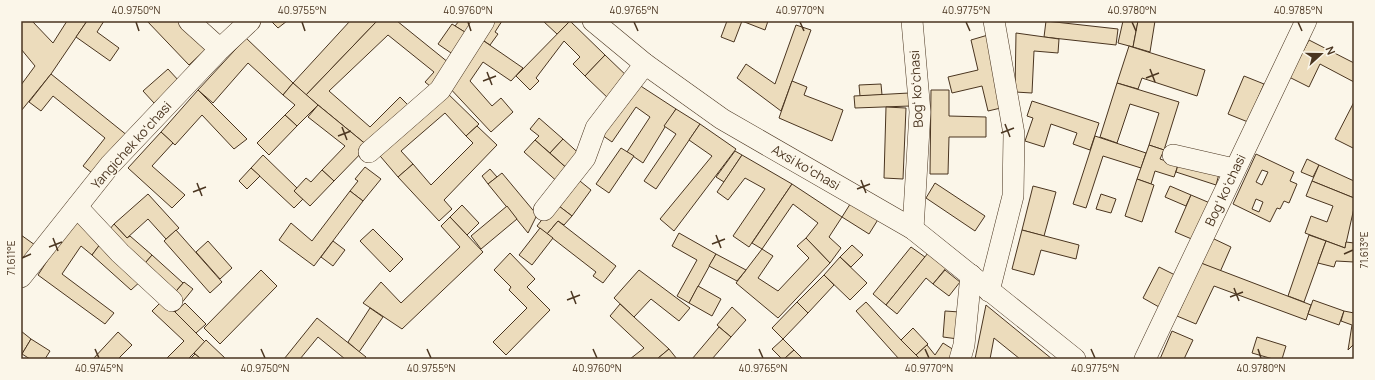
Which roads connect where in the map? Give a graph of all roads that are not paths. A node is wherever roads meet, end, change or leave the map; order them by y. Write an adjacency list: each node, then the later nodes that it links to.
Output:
1 (189, 21): 9 (street)
2 (250, 21): 9 (street, Yangichek koʻchasi)
3 (484, 21): 11 (street)
4 (593, 21): 8 (street, Axsi koʻchasi)
5 (912, 21): 16 (street, Bogʻ koʻchasi)
6 (994, 21): 19 (street)
7 (1306, 21): 13 (street, Bogʻ koʻchasi)
8 (611, 28): 10 (street, Axsi koʻchasi)
9 (220, 49): 14 (street, Yangichek koʻchasi)
10 (645, 64): 15 (street); 16 (street, Axsi koʻchasi)
11 (369, 152)
12 (1173, 155): 13 (street)
13 (1234, 169): 23 (street, Bogʻ koʻchasi)
14 (78, 207): 18 (street, Yangichek koʻchasi); 20 (street)
15 (544, 210)
16 (913, 229): 17 (street, Axsi koʻchasi)
17 (971, 276): 19 (street, Axsi koʻchasi); 21 (street)
18 (21, 277)
19 (989, 291): 22 (street, Axsi koʻchasi)
20 (172, 301)
21 (960, 359)
22 (1075, 359)
23 (1145, 359)

